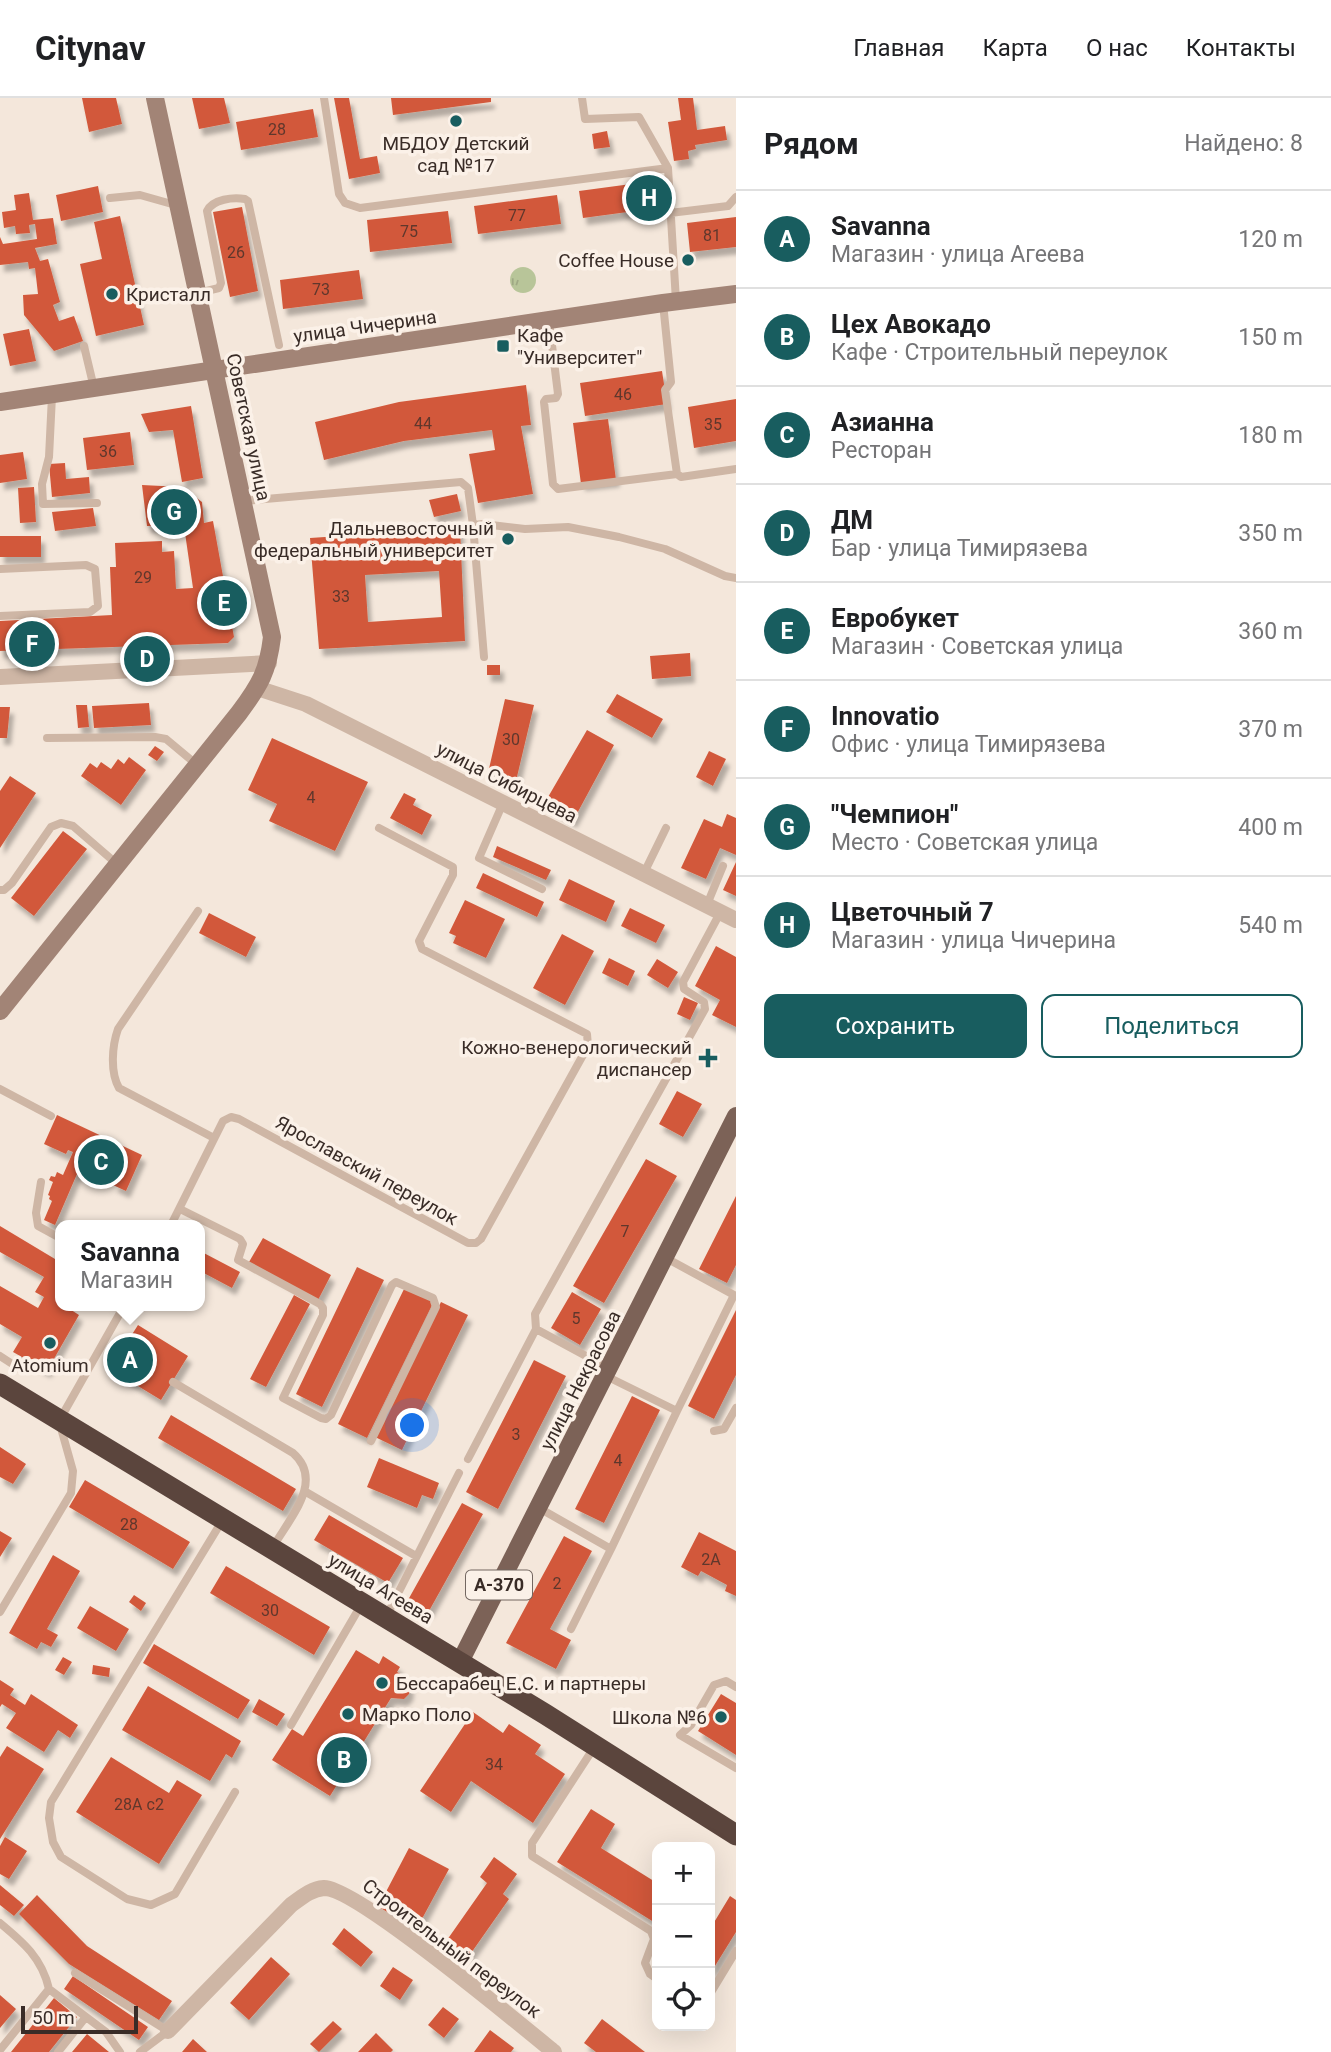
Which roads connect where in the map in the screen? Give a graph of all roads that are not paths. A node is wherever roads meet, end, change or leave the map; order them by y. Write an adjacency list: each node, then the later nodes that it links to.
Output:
1 (155, 98): 7 (main road, Советская улица)
2 (324, 98): 4 (lane)
3 (582, 98): 4 (lane)
4 (668, 168): 8 (lane)
5 (736, 197): 8 (lane)
6 (110, 198): 7 (lane)
7 (179, 206): 9 (main road, Советская улица)
8 (670, 213): 11 (lane)
9 (198, 293): 13 (lane); 15 (main road, Советская улица)
10 (736, 294): 11 (main road, улица Чичерина)
11 (669, 302): 12 (main road, улица Чичерина); 20 (lane)
12 (549, 321): 15 (main road, улица Чичерина); 20 (lane)
13 (279, 345)
14 (84, 346): 16 (lane)
15 (215, 369): 16 (main road, улица Чичерина); 21 (main road, Советская улица)
16 (94, 388): 17 (main road, улица Чичерина)
17 (52, 396): 18 (main road, улица Чичерина); 22 (lane)
18 (0, 402)
19 (736, 469): 20 (lane)
20 (677, 474)
21 (243, 501): 23 (lane); 28 (main road, Советская улица)
22 (97, 503)
23 (473, 525): 25 (lane); 27 (lane)
24 (0, 569): 26 (lane)
25 (736, 578)
26 (0, 616)
27 (484, 657)
28 (269, 663): 29 (street); 30 (main road, Советская улица)
29 (0, 677)
30 (257, 688): 32 (main road, Советская улица); 33 (street, улица Сибирцева)
31 (47, 738): 32 (lane)
32 (196, 765): 36 (main road, Советская улица)
33 (503, 803): 38 (street, улица Сибирцева); 39 (lane)
34 (379, 828): 48 (lane, Ярославский переулок)
35 (666, 828): 38 (lane)
36 (117, 864): 40 (lane); 44 (main road, Советская улица)
37 (723, 866): 41 (lane)
38 (643, 875): 41 (street, улица Сибирцева)
39 (542, 889)
40 (0, 890)
41 (713, 910): 43 (street, улица Сибирцева); 58 (lane)
42 (198, 911): 48 (lane)
43 (736, 920)
44 (0, 1011)
45 (0, 1089): 46 (lane)
46 (51, 1116)
47 (736, 1116): 55 (main road, улица Некрасова / А-370)
48 (214, 1138): 50 (lane, Ярославский переулок)
49 (40, 1182): 54 (lane)
50 (180, 1209): 51 (lane, Ярославский переулок); 52 (lane)
51 (174, 1220)
52 (202, 1220)
53 (205, 1222): 68 (lane)
54 (55, 1235)
55 (666, 1258): 56 (lane); 61 (main road, улица Некрасова / А-370)
56 (735, 1294): 65 (lane)
57 (121, 1311): 66 (lane)
58 (536, 1329): 61 (lane); 69 (lane)
59 (0, 1356): 60 (lane)
60 (20, 1369)
61 (608, 1372): 65 (lane); 72 (main road, улица Некрасова / А-370)
62 (173, 1381): 71 (lane)
63 (0, 1384): 66 (highway, улица Агеева)
64 (736, 1408): 67 (lane)
65 (677, 1411): 75 (lane)
66 (60, 1421): 73 (highway, улица Агеева); 78 (lane)
67 (714, 1431)
68 (371, 1441)
69 (468, 1459)
70 (458, 1473): 76 (lane)
71 (306, 1492): 74 (lane); 76 (lane)
72 (539, 1508): 75 (lane); 81 (main road, улица Некрасова / А-370)
73 (224, 1519): 74 (highway, улица Агеева); 86 (lane)
74 (271, 1549): 77 (highway, улица Агеева)
75 (611, 1549): 80 (lane)
76 (416, 1556): 79 (lane)
77 (362, 1602): 79 (highway, улица Агеева); 83 (lane)
78 (0, 1612)
79 (386, 1617): 81 (highway, улица Агеева)
80 (571, 1629)
81 (460, 1662): 84 (highway, улица Агеева)
82 (736, 1686): 85 (lane)
83 (291, 1725)
84 (595, 1746): 87 (highway, улица Агеева); 91 (lane)
85 (736, 1768)
86 (235, 1791)
87 (736, 1835)
88 (0, 1923): 93 (lane)
89 (736, 1951): 92 (lane)
90 (75, 1973): 95 (lane)
91 (652, 1975)
92 (715, 1986)
93 (49, 1989): 94 (lane); 96 (lane)
94 (85, 2018): 97 (lane); 98 (lane)
95 (168, 2031): 99 (lane); 100 (street, Строительный переулок)
96 (0, 2050)
97 (119, 2051)
98 (58, 2052)
99 (140, 2052)
100 (554, 2052)

